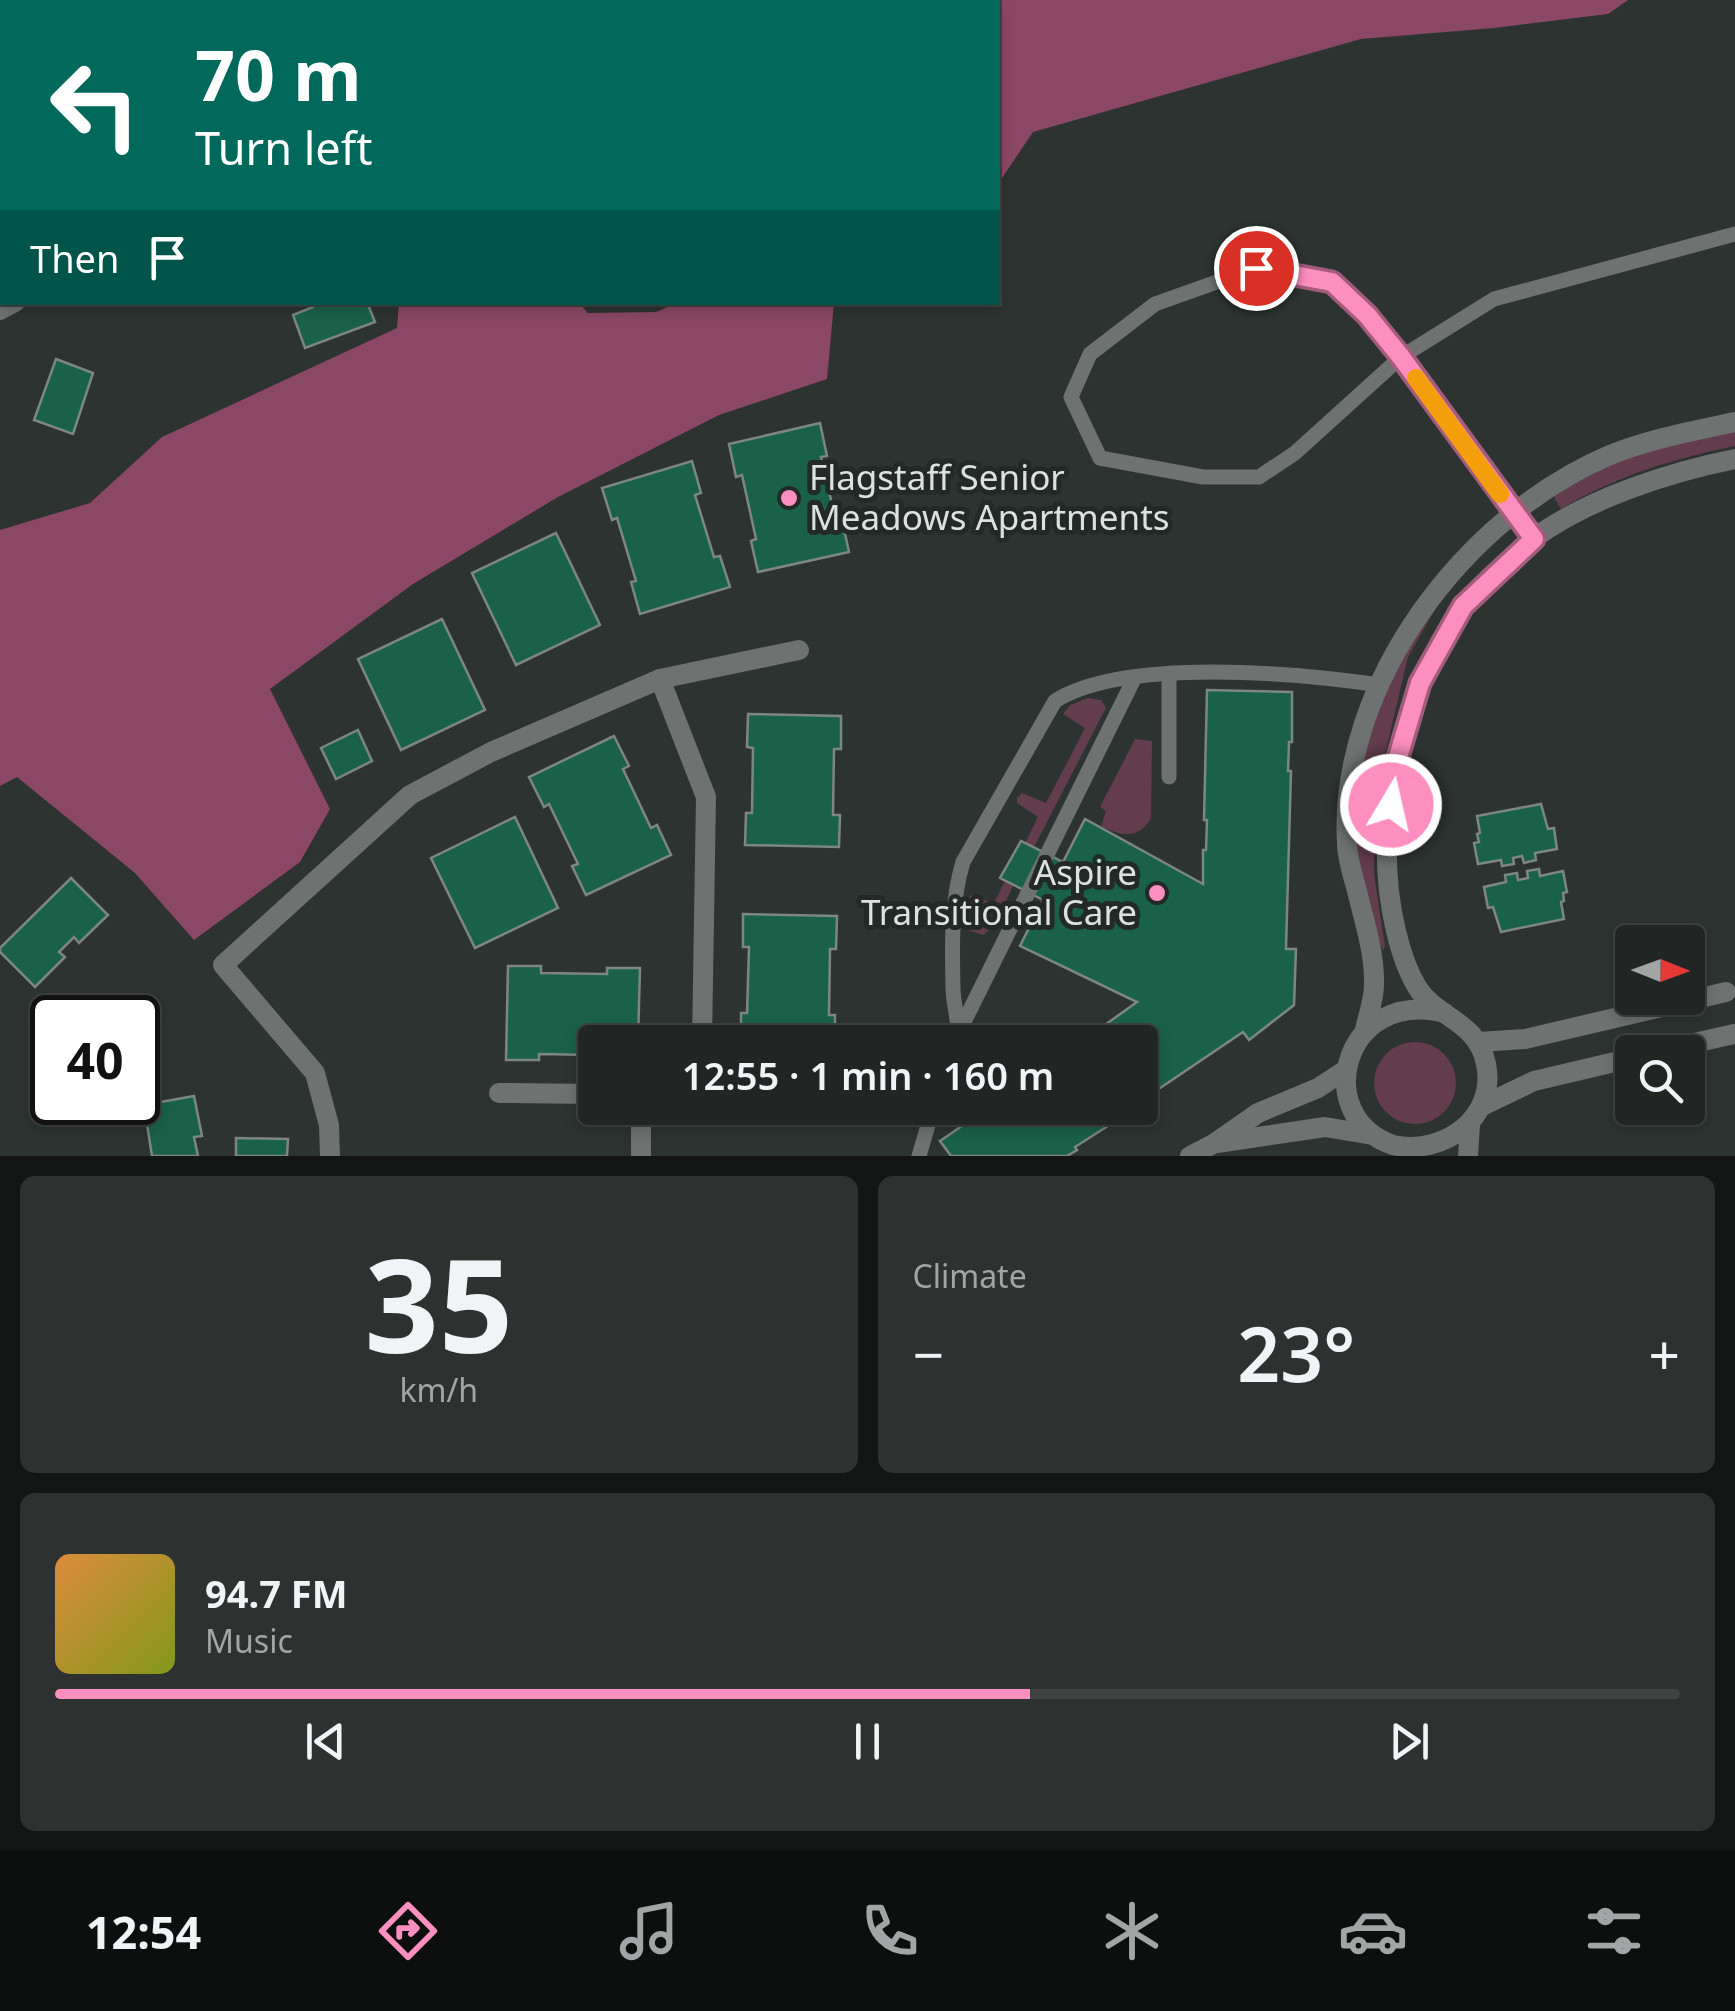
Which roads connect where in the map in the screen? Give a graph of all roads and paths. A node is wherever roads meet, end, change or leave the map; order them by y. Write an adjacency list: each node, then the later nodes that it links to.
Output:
1 (1735, 234): 2 (lane)
2 (1401, 357): 2 (lane); 5 (lane)
3 (1735, 422): 5 (street)
4 (1735, 458): 6 (street)
5 (1515, 514): 6 (lane); 11 (street)
6 (1534, 539): 14 (street)
7 (799, 650): 9 (street)
8 (1169, 676): 10 (lane); 11 (lane); 12 (lane)
9 (660, 679): 15 (street); 32 (street)
10 (1134, 679): 16 (lane); 17 (lane)
11 (1380, 685): 18 (street)
12 (1168, 777)
13 (1726, 992): 21 (street)
14 (1444, 1013): 18 (street); 21 (street)
15 (702, 1025)
16 (957, 1025)
17 (964, 1025)
18 (1365, 1030): 23 (street)
19 (1734, 1034): 20 (street)
20 (1705, 1041)
21 (1478, 1042): 26 (street)
22 (1615, 1062): 26 (street)
23 (1346, 1068): 30 (street); 31 (street)
24 (500, 1092): 25 (street)
25 (578, 1094)
26 (1482, 1106): 29 (street)
27 (642, 1125): 33 (street)
28 (928, 1125): 34 (lane)
29 (1470, 1126): 31 (street); 36 (street)
30 (1215, 1144): 31 (street); 35 (street)
31 (1387, 1145)
32 (330, 1156)
33 (641, 1156)
34 (919, 1156)
35 (1190, 1156)
36 (1468, 1156)

